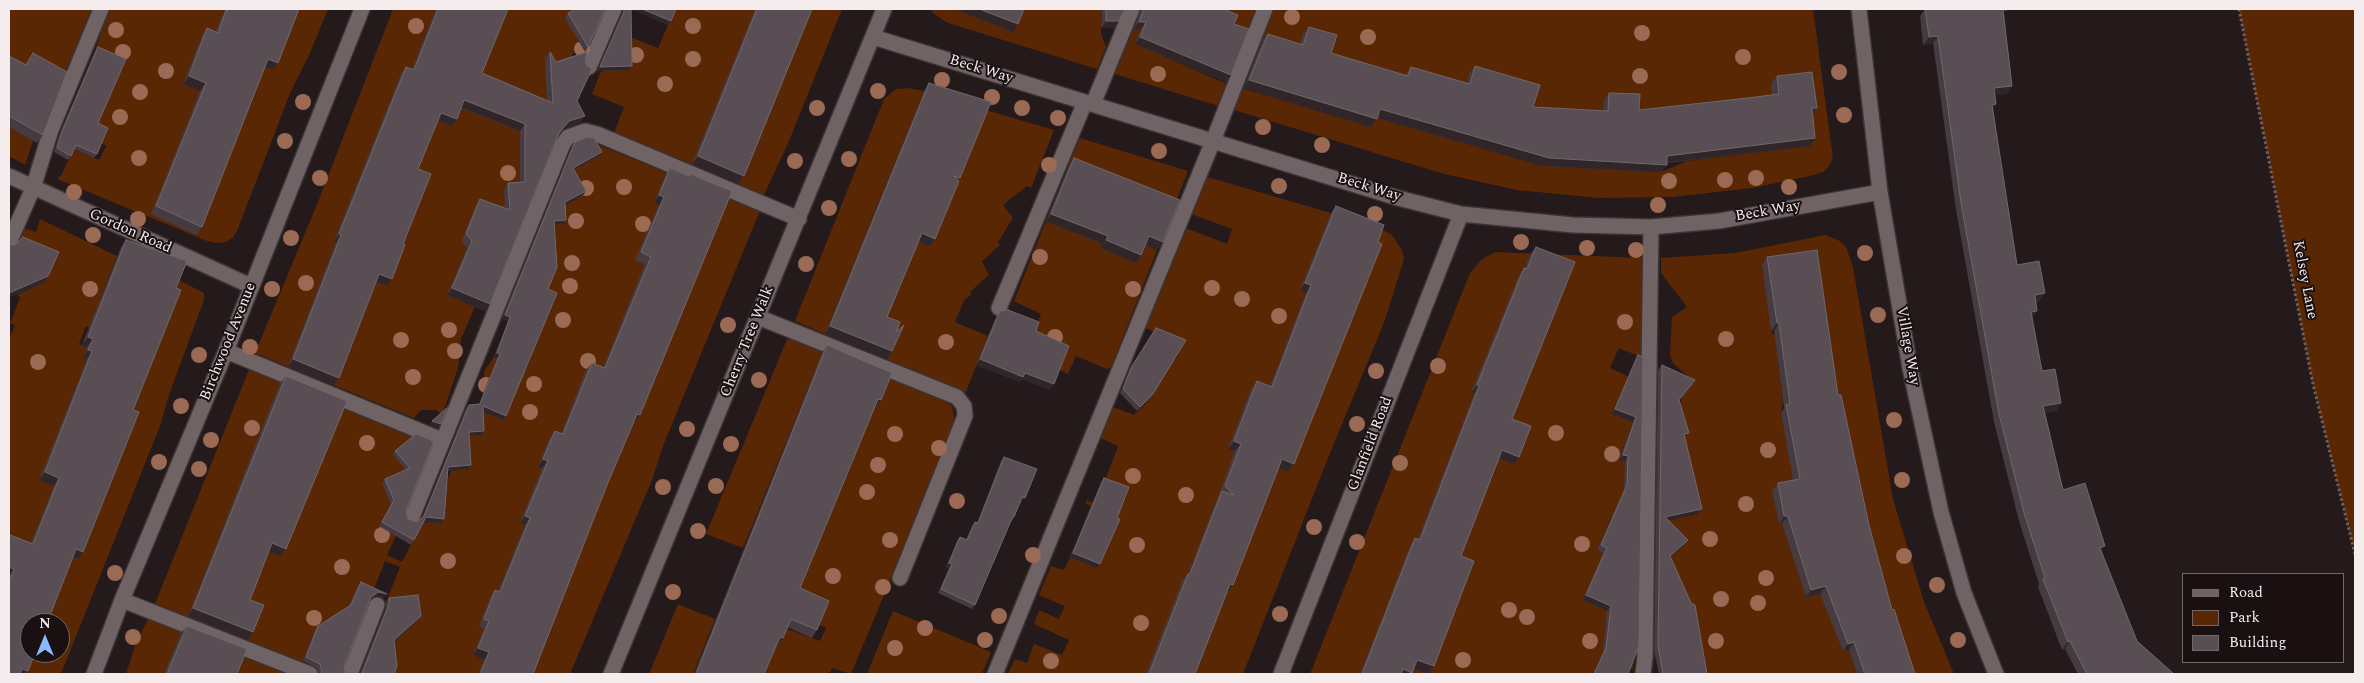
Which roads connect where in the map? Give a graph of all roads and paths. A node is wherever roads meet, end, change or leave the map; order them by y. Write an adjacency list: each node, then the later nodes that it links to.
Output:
1 (101, 9): 14 (street)
2 (362, 9): 20 (street, Birchwood Avenue)
3 (614, 9): 10 (street)
4 (884, 9): 9 (street, Cherry Tree Walk)
5 (1132, 9): 11 (street)
6 (1265, 9): 12 (street)
7 (1858, 9): 15 (street, Village Way)
8 (2239, 9): 26 (path, Kelsey Lane)
9 (873, 37): 11 (street, Beck Way); 17 (street, Cherry Tree Walk)
10 (589, 67)
11 (1089, 103): 12 (street, Beck Way); 21 (street)
12 (1213, 141): 16 (street, Beck Way); 34 (street)
13 (9, 176): 14 (street, Gordon Road)
14 (33, 188): 19 (street); 20 (street, Gordon Road)
15 (1880, 192): 18 (street, Beck Way); 37 (street, Village Way)
16 (1461, 214): 18 (street, Beck Way); 35 (street, Glanfield Road)
17 (799, 218): 22 (street, Cherry Tree Walk); 24 (street)
18 (1651, 227): 36 (street)
19 (9, 242)
20 (251, 286): 23 (street, Birchwood Avenue)
21 (999, 308)
22 (758, 317): 27 (street); 33 (street, Cherry Tree Walk)
23 (226, 351): 24 (street); 28 (street, Birchwood Avenue)
24 (442, 440): 25 (street)
25 (412, 517)
26 (2355, 554)
27 (900, 578)
28 (122, 600): 30 (street, Birchwood Avenue); 31 (street)
29 (377, 605): 32 (street)
30 (94, 674)
31 (310, 674)
32 (350, 674)
33 (612, 674)
34 (995, 674)
35 (1281, 674)
36 (1643, 674)
37 (1996, 674)

